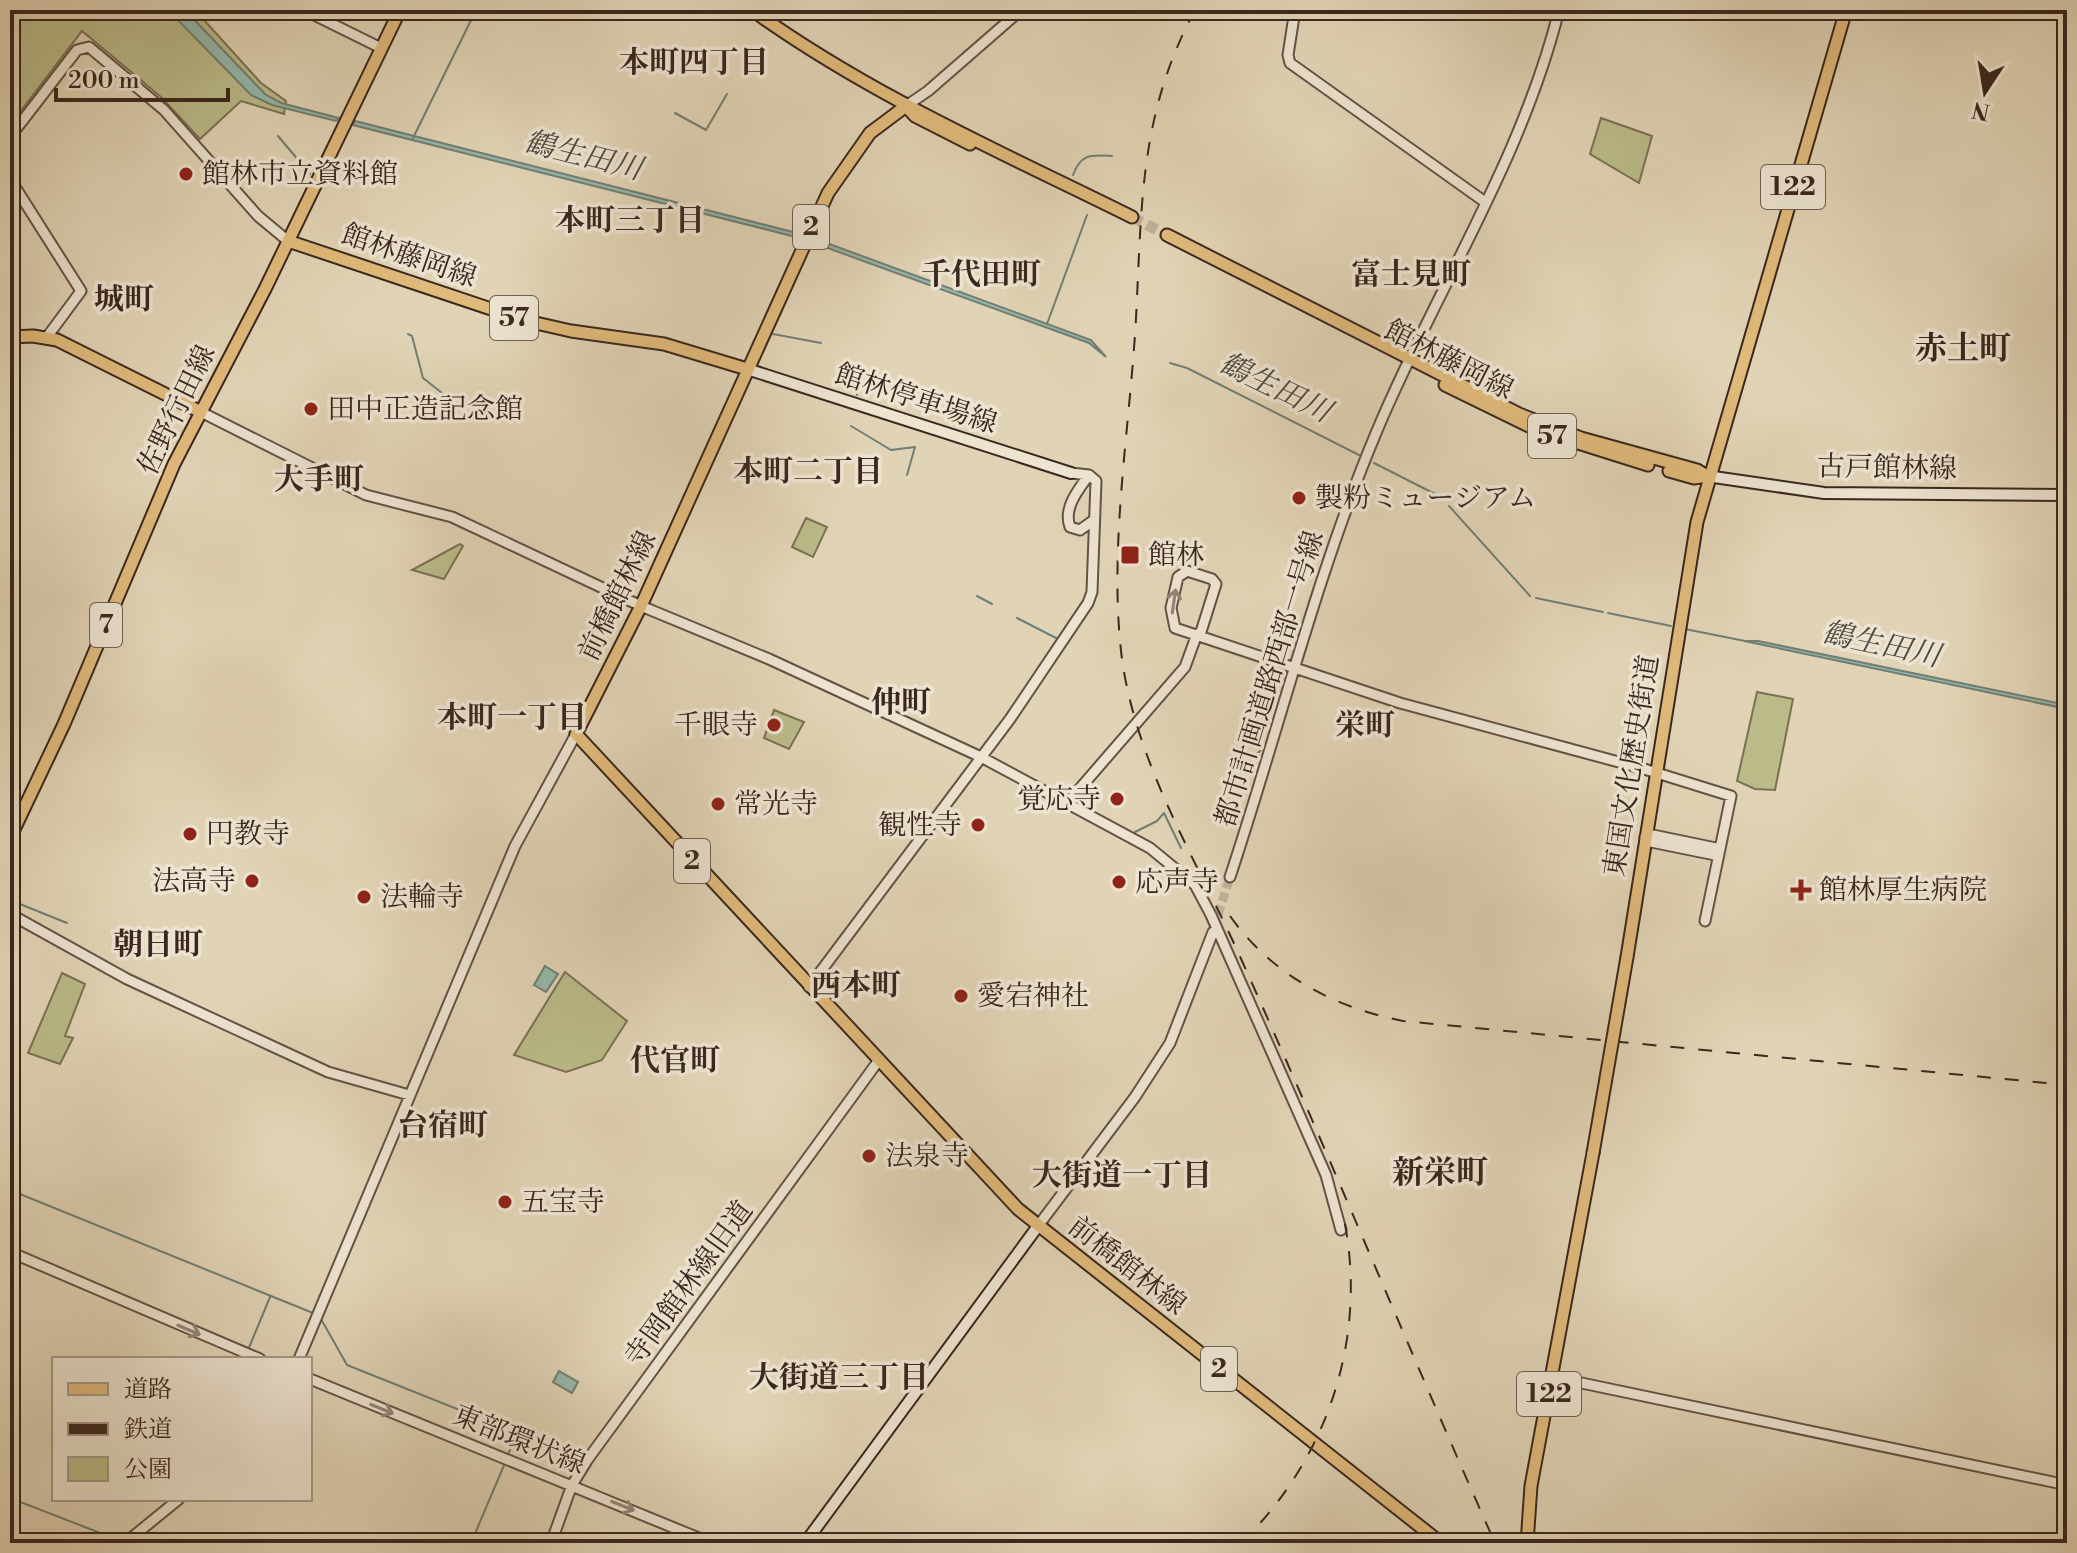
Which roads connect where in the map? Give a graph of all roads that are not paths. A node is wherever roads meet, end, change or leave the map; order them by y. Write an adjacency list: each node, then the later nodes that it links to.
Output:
1 (304, 10): 8 (street)
2 (400, 10): 8 (main road, 佐野行田線 / 7)
3 (752, 10): 9 (main road)
4 (1021, 10): 9 (street)
5 (1295, 10): 12 (street)
6 (1559, 10): 12 (street, 都市計画道路西部一号線)
7 (1846, 10): 23 (main road, 東国文化歴史街道 / 122)
8 (381, 48): 15 (main road, 佐野行田線 / 7)
9 (906, 106): 13 (main road); 19 (main road, 前橋館林線 / 2)
10 (10, 137): 15 (street)
11 (10, 179): 17 (street)
12 (1485, 202): 18 (street, 都市計画道路西部一号線)
13 (1132, 221)
14 (1167, 239): 18 (main road, 館林藤岡線 / 57)
15 (288, 241): 19 (main road, 館林藤岡線 / 57); 20 (main road, 佐野行田線 / 7)
16 (10, 337): 17 (main road)
17 (47, 337): 20 (main road)
18 (1409, 362): 23 (main road, 館林藤岡線 / 57); 31 (street, 都市計画道路西部一号線)
19 (747, 369): 21 (main road, 館林停車場線); 29 (main road, 前橋館林線 / 2)
20 (201, 412): 29 (street); 37 (main road, 佐野行田線 / 7)
21 (1071, 473): 22 (street); 24 (street)
22 (1089, 475): 24 (street); 26 (street)
23 (1707, 476): 25 (main road, 古戸館林線); 34 (main road, 東国文化歴史街道 / 122)
24 (1078, 491): 27 (street)
25 (2067, 495)
26 (1094, 520): 27 (street); 28 (street)
27 (1084, 530): 28 (street)
28 (1094, 547): 33 (street)
29 (641, 606): 32 (main road, 前橋館林線 / 2); 33 (street)
30 (1199, 634): 30 (street, one-way to 30); 31 (street); 35 (street)
31 (1297, 668): 34 (street); 39 (street, 都市計画道路西部一号線)
32 (576, 734): 43 (main road, 前橋館林線 / 2); 45 (street)
33 (981, 757): 35 (street); 43 (street)
34 (1655, 772): 36 (main road, 東国文化歴史街道 / 122); 38 (street)
35 (1069, 801): 47 (street)
36 (1645, 837): 38 (street); 51 (main road, 東国文化歴史街道 / 122, bridge)
37 (10, 838)
38 (1719, 852): 41 (street)
39 (1230, 877)
40 (10, 914): 45 (street)
41 (1705, 921)
42 (1213, 932): 46 (street)
43 (809, 987): 44 (main road, 前橋館林線 / 2)
44 (879, 1060): 46 (main road, 前橋館林線 / 2); 53 (street, 寺岡館林線旧道)
45 (409, 1095): 50 (street)
46 (1038, 1226): 59 (main road); 60 (main road, 前橋館林線 / 2)
47 (1341, 1230)
48 (10, 1252): 49 (street, one-way to 49)
49 (255, 1357)
50 (300, 1357)
51 (1553, 1377): 54 (street); 61 (main road, 東国文化歴史街道 / 122)
52 (312, 1380): 53 (street, 東部環状線, one-way to 53)
53 (572, 1485): 57 (street, 寺岡館林線旧道); 58 (street, 東部環状線, one-way to 58)
54 (2067, 1485)
55 (177, 1501): 56 (street)
56 (125, 1543)
57 (551, 1543)
58 (711, 1543)
59 (805, 1543)
60 (1441, 1543)
61 (1527, 1543)

